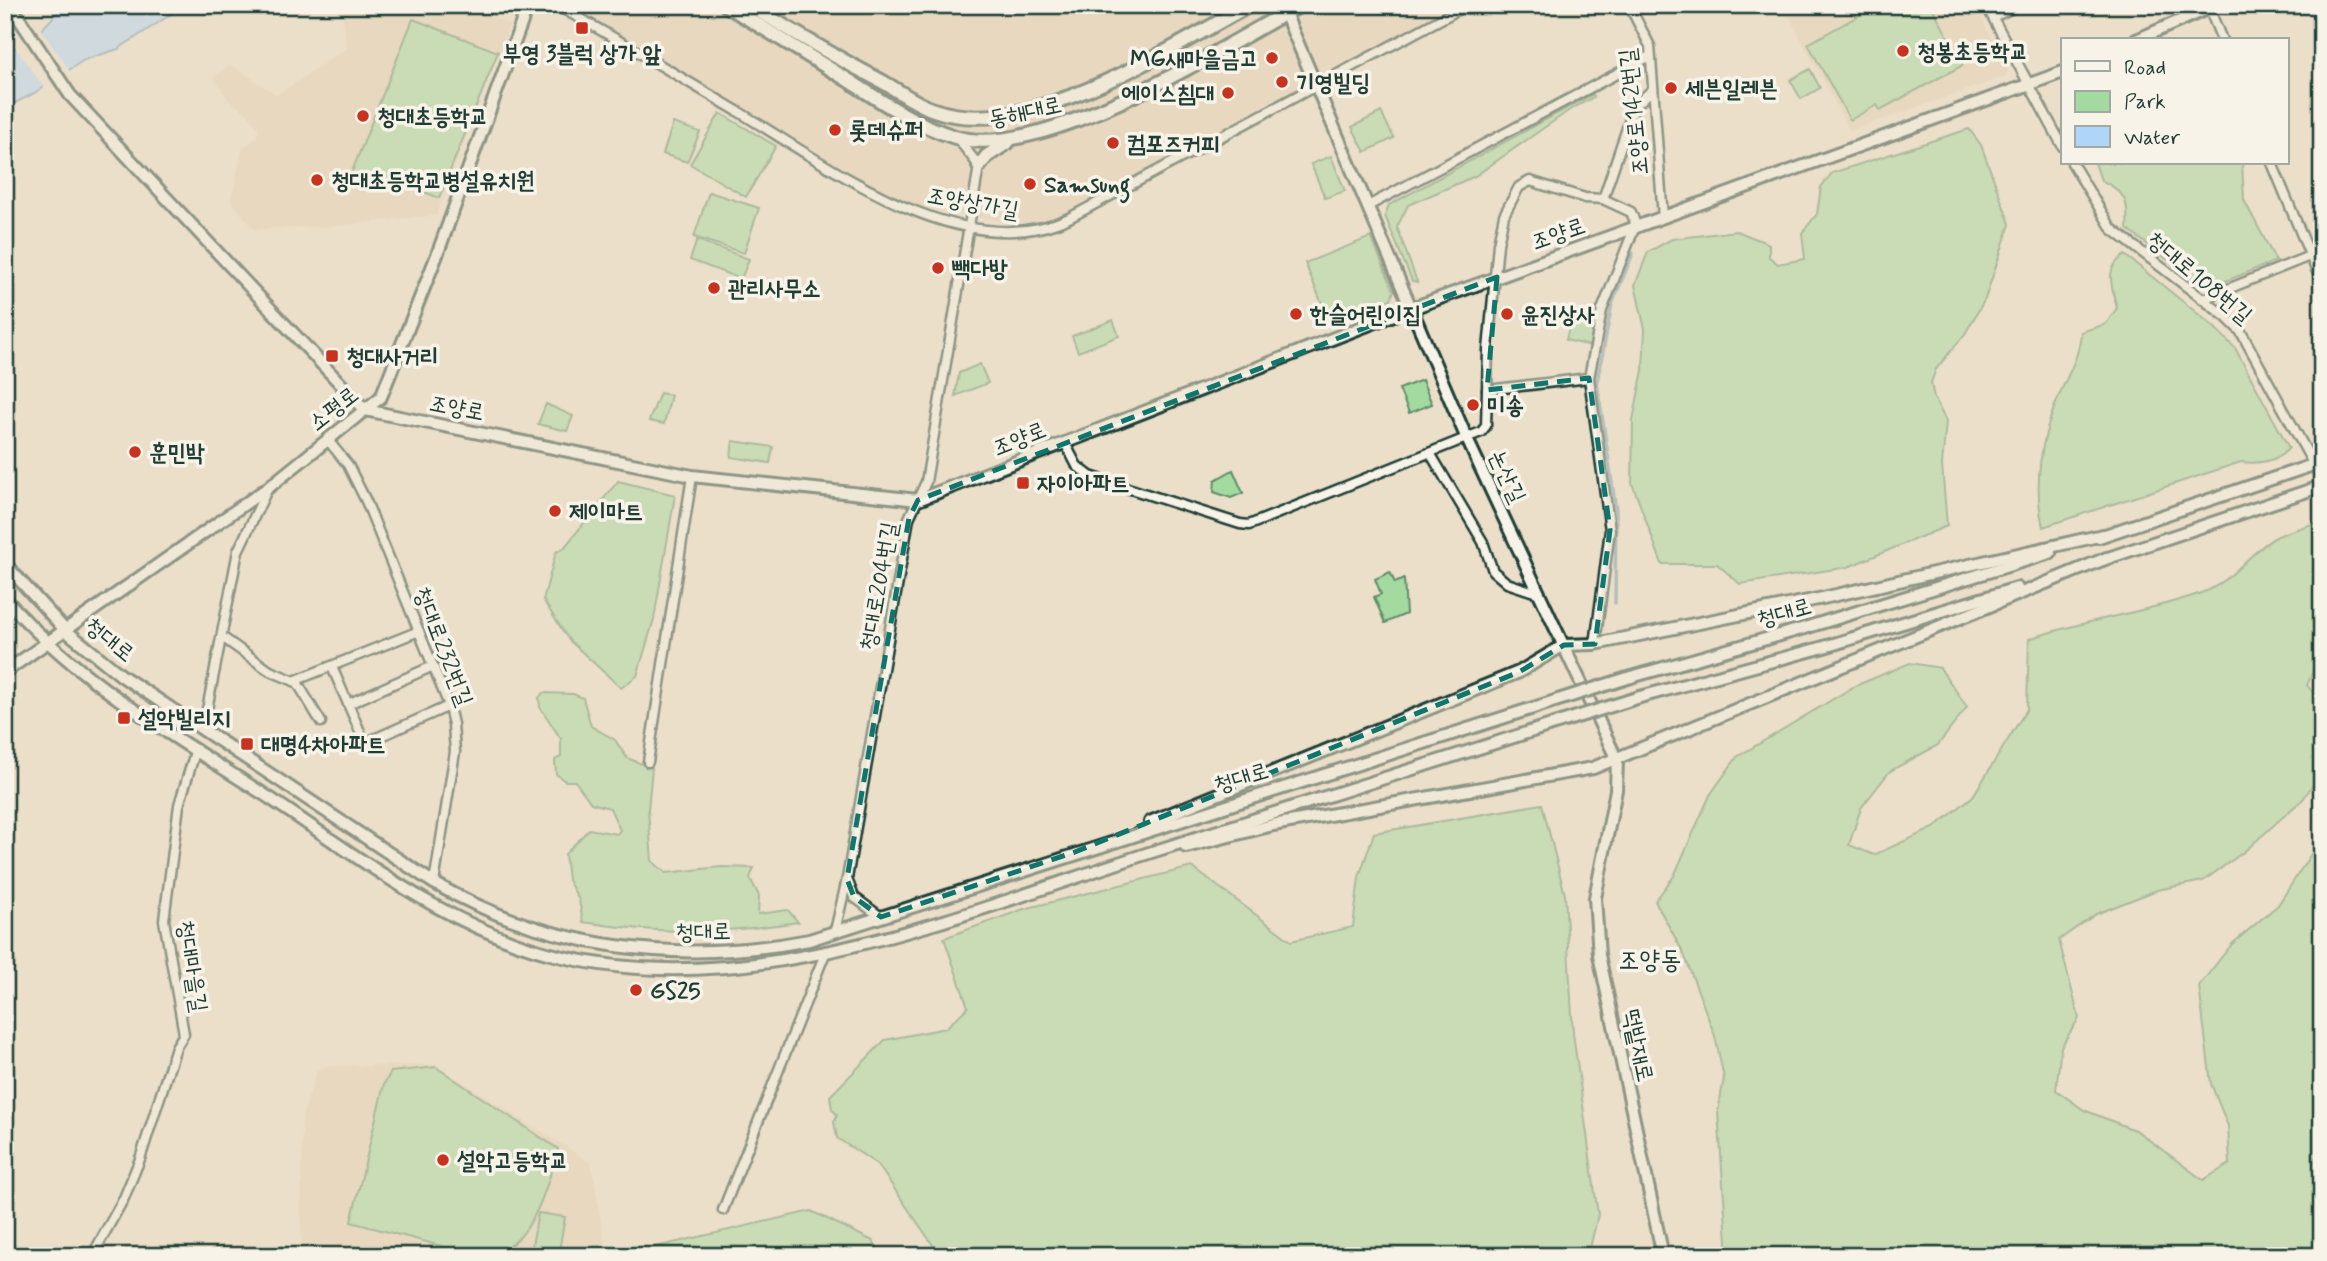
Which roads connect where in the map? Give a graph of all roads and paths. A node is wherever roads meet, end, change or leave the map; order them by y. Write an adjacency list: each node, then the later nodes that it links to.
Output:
1 (10, 5): 41 (street)
2 (528, 5): 41 (street, 소평로)
3 (556, 5): 31 (street, 조양상가길)
4 (726, 5): 22 (main road, 동해대로)
5 (748, 5): 6 (main road, 동해대로)
6 (1250, 5)
7 (1300, 5): 13 (main road, 동해대로)
8 (1467, 5): 19 (street, 조양상가길)
9 (1629, 5): 17 (street, 조양로142번길)
10 (1986, 5): 14 (street)
11 (2019, 5): 14 (street)
12 (2213, 7): 15 (street); 16 (street)
13 (1284, 13): 19 (street, 논산길); 23 (main road, 동해대로)
14 (1993, 17): 20 (street)
15 (2141, 38)
16 (2221, 38)
17 (1650, 56): 21 (street, 조양로142번길); 29 (street)
18 (2061, 73): 20 (street, 조양로)
19 (1316, 86): 29 (street, 논산길); 31 (street, 조양상가길)
20 (2030, 86): 24 (street); 30 (street, 조양로)
21 (1653, 89): 28 (street); 30 (street, 조양로142번길)
22 (956, 137): 23 (main road, 동해대로); 27 (street)
23 (1015, 138): 27 (main road)
24 (2061, 142)
25 (2073, 164): 37 (street, 청대로108번길)
26 (2272, 164): 34 (street)
27 (979, 166): 31 (street, 청대로204번길)
28 (1603, 199): 32 (street); 35 (street)
29 (1368, 206): 38 (street, 논산길)
30 (1663, 218): 32 (street, 조양로)
31 (970, 226): 50 (street, 청대로204번길)
32 (1636, 228): 35 (street, 조양로); 39 (street)
33 (2322, 251): 34 (street)
34 (2308, 254): 36 (street); 37 (street)
35 (1497, 277): 38 (street, 조양로); 40 (street)
36 (2322, 284)
37 (2203, 299): 46 (street, 청대로108번길)
38 (1413, 308): 43 (street, 논산길); 44 (street, 조양로)
39 (1589, 378): 40 (street); 60 (street)
40 (1488, 390): 43 (street)
41 (365, 410): 42 (street, 소평로); 47 (street, 조양로)
42 (327, 439): 48 (street, 소평로); 57 (street, 청대로232번길)
43 (1467, 439): 45 (street, 조양로); 54 (street, 논산길)
44 (1065, 443): 45 (street, 조양로); 50 (street, 조양로)
45 (1430, 453): 54 (street)
46 (2318, 464): 51 (street, 청대로)
47 (692, 476): 50 (street, 조양로); 72 (street)
48 (268, 487): 56 (street, 소평로); 58 (street)
49 (2322, 487): 52 (street, 청대로)
50 (918, 500): 75 (street, 청대로204번길)
51 (2103, 535): 60 (street); 73 (street, 청대로, bridge)
52 (2106, 558): 71 (street); 74 (street, 청대로, bridge)
53 (5, 564): 56 (street, 청대로)
54 (1540, 594): 61 (street, 논산길)
55 (5, 598): 59 (street, 청대로)
56 (65, 630): 59 (street, 소평로); 69 (street, 청대로)
57 (419, 631): 62 (street, 청대로232번길); 63 (street)
58 (222, 636): 65 (street); 69 (street)
59 (47, 642): 64 (street, 소평로); 70 (street, 청대로)
60 (1595, 644): 61 (street)
61 (1564, 645): 71 (street, 논산길); 73 (street)
62 (433, 666): 66 (street); 67 (street, 청대로232번길)
63 (332, 667): 65 (street); 66 (street)
64 (5, 672)
65 (294, 681): 68 (street)
66 (348, 704): 67 (street)
67 (449, 706): 76 (street, 청대로232번길)
68 (321, 722)
69 (203, 730): 70 (street); 76 (street, 청대로)
70 (196, 749): 81 (street, 청대로); 83 (street, 청대마을길)
71 (1617, 760): 74 (street); 84 (street, 떡밭재로)
72 (648, 762)
73 (1075, 852): 77 (street, 청대로)
74 (1085, 873): 80 (street, 청대로)
75 (847, 879): 77 (street); 78 (street, 청대로204번길)
76 (434, 883): 79 (street, 청대로)
77 (881, 917): 78 (street, 청대로)
78 (835, 932): 79 (street, 청대로); 80 (street)
79 (622, 948): 81 (street)
80 (827, 951): 81 (street, 청대로); 82 (street)
81 (619, 966)
82 (723, 1210)
83 (92, 1256)
84 (1663, 1256)

